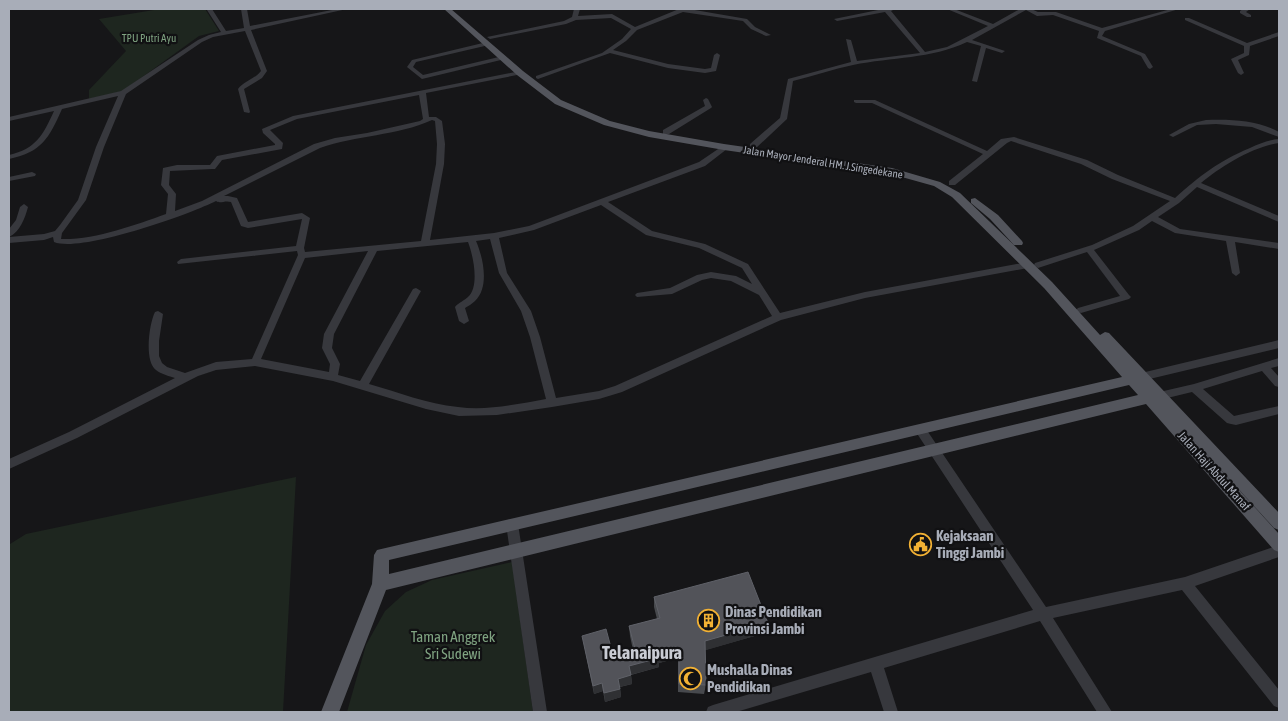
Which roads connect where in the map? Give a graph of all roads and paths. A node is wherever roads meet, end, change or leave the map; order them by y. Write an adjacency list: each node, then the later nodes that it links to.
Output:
1 (244, 9): 21 (street)
2 (304, 9): 15 (street)
3 (344, 9): 15 (street)
4 (577, 9): 16 (street)
5 (619, 9): 17 (street)
6 (684, 9): 22 (street); 26 (street)
7 (889, 9): 18 (street); 35 (street)
8 (950, 9): 20 (street)
9 (1026, 9): 20 (street); 23 (street)
10 (1176, 9): 23 (street)
11 (1247, 9): 14 (street)
12 (210, 10): 24 (street)
13 (459, 15): 27 (main road, Jalan Mayor Jenderal HM. J.Singedekane)
14 (1249, 16)
15 (306, 17): 21 (street)
16 (575, 18): 17 (street); 27 (street)
17 (616, 18): 22 (street)
18 (837, 19)
19 (1187, 19): 30 (street)
20 (993, 26): 29 (street)
21 (247, 28): 24 (street); 50 (street)
22 (635, 29): 33 (street)
23 (1102, 30): 40 (street)
24 (224, 34): 46 (street)
25 (1279, 34): 30 (street)
26 (768, 35)
27 (488, 40): 32 (street); 37 (main road, Jalan Mayor Jenderal HM. J.Singedekane); 43 (main road, Jalan Mayor Jenderal HM. J.Singedekane)
28 (848, 40): 38 (street)
29 (967, 40): 31 (street); 35 (street)
30 (1247, 45): 42 (street)
31 (984, 46): 34 (street); 44 (street)
32 (462, 50): 39 (street); 39 (street)
33 (609, 51): 36 (street); 43 (street)
34 (1002, 51)
35 (924, 54): 38 (street)
36 (717, 55)
37 (503, 58): 39 (street); 41 (main road, Jalan Mayor Jenderal HM. J.Singedekane)
38 (854, 63): 57 (street)
39 (472, 66)
40 (1150, 67)
41 (520, 73): 45 (street); 58 (main road, Jalan Mayor Jenderal HM. J.Singedekane)
42 (1242, 73)
43 (538, 78): 53 (main road, Jalan Mayor Jenderal HM. J.Singedekane)
44 (975, 81)
45 (422, 92): 51 (street); 69 (street)
46 (123, 93): 49 (street); 72 (street)
47 (706, 100): 53 (street)
48 (856, 101): 59 (street)
49 (59, 108): 52 (street); 60 (street)
50 (247, 112)
51 (426, 118): 67 (street); 78 (street)
52 (9, 119)
53 (666, 132): 57 (main road, Jalan Mayor Jenderal HM. J.Singedekane)
54 (1172, 135): 55 (street)
55 (1279, 135)
56 (1279, 141): 64 (street)
57 (753, 146): 63 (main road, Jalan Mayor Jenderal HM. J.Singedekane)
58 (724, 147): 66 (street); 84 (main road, Jalan Mayor Jenderal HM. J.Singedekane)
59 (988, 154): 63 (street); 65 (street)
60 (9, 157)
61 (32, 174): 62 (street)
62 (9, 179)
63 (952, 183): 84 (main road, Jalan Mayor Jenderal HM. J.Singedekane)
64 (1196, 184): 65 (street); 71 (street)
65 (1176, 201): 70 (street)
66 (602, 202): 74 (street); 88 (street)
67 (205, 203): 69 (street); 82 (street)
68 (24, 207): 73 (street)
69 (170, 216): 72 (street)
70 (1153, 218): 76 (street); 80 (street)
71 (1279, 219)
72 (58, 233): 77 (street)
73 (9, 234)
74 (494, 236): 75 (street); 104 (street)
75 (471, 239): 78 (street); 92 (street)
76 (1230, 239): 79 (street); 85 (street)
77 (9, 240)
78 (425, 244): 81 (street)
79 (1279, 246)
80 (1089, 249): 84 (street); 89 (street)
81 (372, 250): 82 (street); 97 (street)
82 (301, 252): 83 (street); 94 (street)
83 (181, 262)
84 (1033, 265): 89 (main road, Jalan Mayor Jenderal HM. J.Singedekane); 91 (street); 99 (main road, Jalan Mayor Jenderal HM. J.Singedekane)
85 (1236, 273)
86 (416, 292): 101 (street)
87 (640, 295): 88 (street)
88 (765, 295): 91 (street)
89 (1081, 310): 99 (main road, Jalan Mayor Jenderal HM. J.Singedekane)
90 (158, 314): 98 (street)
91 (778, 317): 104 (street)
92 (464, 321)
93 (1279, 344): 99 (street)
94 (255, 362): 97 (street); 98 (street)
95 (1278, 364): 96 (street)
96 (1264, 367): 100 (street); 102 (street)
97 (333, 377): 101 (street)
98 (184, 378): 108 (street)
99 (1139, 378): 103 (main road, Jalan Mayor Jenderal HM. J.Singedekane); 106 (main road)
100 (1279, 383)
101 (362, 386): 104 (street)
102 (1194, 388): 103 (street); 105 (street)
103 (1156, 397): 107 (main road); 109 (main road, Jalan Haji Abdul Manaf); 111 (main road, Jalan Haji Abdul Manaf)
104 (552, 403)
105 (1279, 410)
106 (920, 429): 107 (street); 110 (main road)
107 (934, 450): 113 (main road); 116 (street)
108 (9, 464)
109 (1279, 523)
110 (512, 524): 113 (street); 115 (main road)
111 (1279, 545)
112 (1279, 550): 114 (street)
113 (518, 551): 115 (main road); 121 (street)
114 (1185, 583): 116 (street); 118 (street)
115 (380, 584): 120 (main road)
116 (1043, 614): 117 (street); 123 (street)
117 (876, 665): 119 (street); 122 (street)
118 (1279, 701)
119 (719, 711)
120 (330, 712)
121 (540, 712)
122 (891, 712)
123 (1104, 712)

